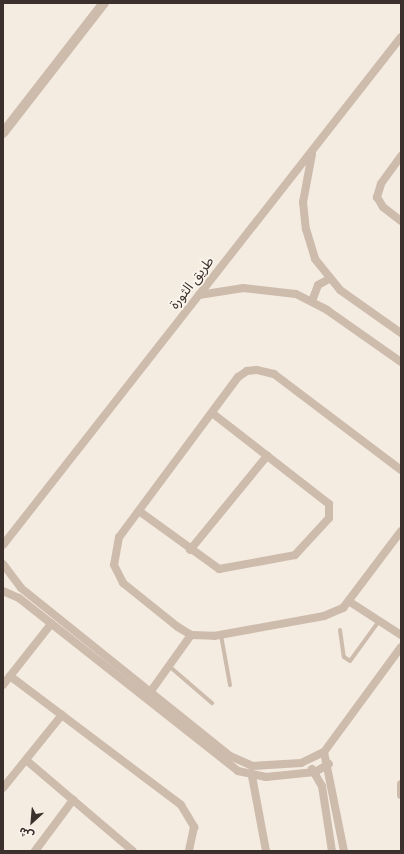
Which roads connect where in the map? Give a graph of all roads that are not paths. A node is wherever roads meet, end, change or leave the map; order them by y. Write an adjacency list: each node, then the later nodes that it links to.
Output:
1 (104, 3): 3 (street)
2 (401, 37): 4 (street, طريق الثورة)
3 (3, 133)
4 (314, 149): 7 (street); 8 (street, طريق الثورة)
5 (401, 156): 6 (street)
6 (401, 222)
7 (329, 279): 9 (street); 10 (street)
8 (199, 295): 9 (street); 17 (street, طريق الثورة)
9 (312, 301): 11 (street)
10 (401, 333)
11 (401, 362)
12 (212, 413): 13 (street); 14 (street); 15 (street)
13 (267, 456): 18 (street); 18 (street)
14 (401, 470)
15 (139, 511): 18 (street); 27 (street)
16 (401, 531): 23 (street)
17 (3, 545)
18 (190, 550)
19 (3, 564): 21 (street)
20 (3, 591): 22 (street)
21 (25, 591): 22 (street); 30 (street)
22 (19, 598): 25 (street)
23 (350, 602): 24 (street); 28 (street)
24 (380, 621): 26 (lane); 29 (street)
25 (51, 624): 32 (street); 35 (street)
26 (340, 630)
27 (191, 635): 28 (street); 33 (street)
28 (221, 635): 37 (lane)
29 (401, 635)
30 (94, 646): 32 (street); 34 (street)
31 (401, 647): 42 (street)
32 (89, 653): 34 (street)
33 (169, 666): 38 (street); 39 (lane)
34 (121, 673): 38 (street); 41 (street)
35 (10, 676): 36 (street); 40 (street)
36 (3, 685)
37 (230, 685)
38 (151, 692): 41 (street)
39 (212, 703)
40 (62, 715): 43 (street); 54 (street)
41 (197, 734): 44 (street); 47 (street)
42 (324, 752): 44 (street); 45 (street)
43 (26, 760): 49 (street); 51 (street)
44 (308, 761): 46 (street)
45 (329, 764): 46 (street); 57 (street)
46 (315, 772): 47 (street); 56 (street)
47 (252, 776): 55 (street)
48 (401, 784): 50 (street)
49 (3, 788)
50 (401, 795)
51 (73, 800): 52 (street); 53 (street)
52 (35, 851)
53 (133, 851)
54 (189, 851)
55 (266, 851)
56 (332, 851)
57 (344, 851)

